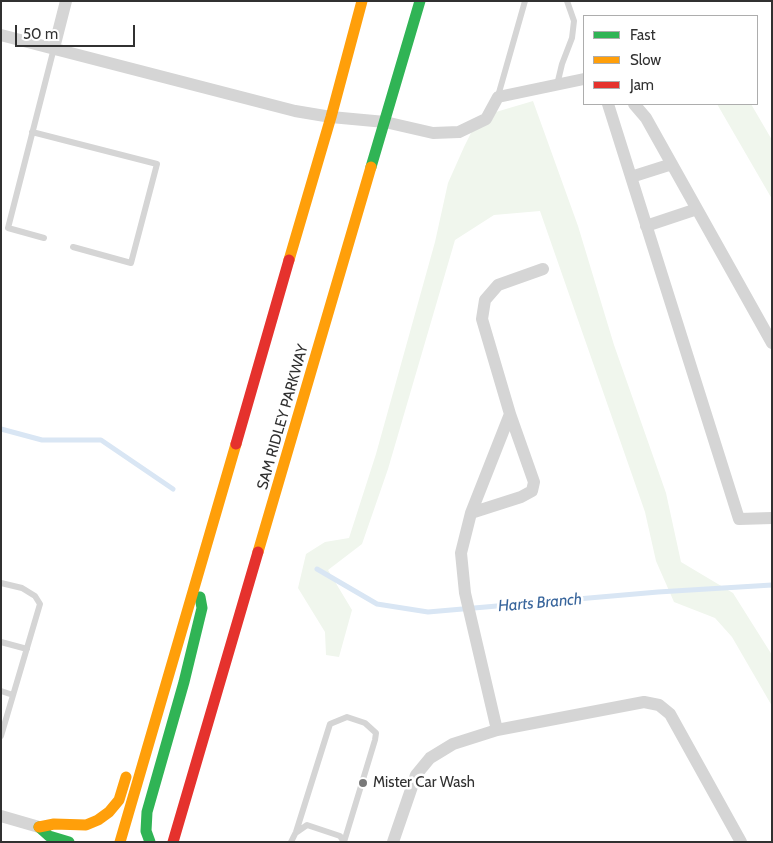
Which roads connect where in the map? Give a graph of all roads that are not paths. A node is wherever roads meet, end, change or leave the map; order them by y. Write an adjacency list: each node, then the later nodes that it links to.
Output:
1 (66, 1): 7 (street)
2 (362, 1): 13 (main road)
3 (420, 1): 14 (main road, SAM RIDLEY PARKWAY)
4 (526, 1): 10 (lane)
5 (567, 1): 9 (lane)
6 (1, 35): 7 (street)
7 (54, 48): 13 (street); 15 (lane)
8 (583, 79): 9 (street)
9 (557, 85): 10 (street)
10 (498, 97): 14 (street)
11 (608, 105): 17 (street)
12 (635, 105): 16 (street)
13 (331, 117): 14 (street); 27 (main road)
14 (385, 122): 38 (main road, SAM RIDLEY PARKWAY)
15 (32, 132): 20 (lane); 21 (lane)
16 (672, 164): 17 (street); 18 (street)
17 (631, 177): 19 (street)
18 (697, 209): 19 (street); 23 (street)
19 (646, 226): 26 (street)
20 (44, 238)
21 (73, 247)
22 (543, 269): 24 (street)
23 (772, 343)
24 (510, 414): 25 (street); 25 (street)
25 (471, 514): 34 (street)
26 (772, 518)
27 (196, 581): 29 (main road); 43 (main road); 45 (main road)
28 (1, 583): 31 (lane)
29 (172, 625)
30 (1, 642): 31 (lane)
31 (27, 649): 33 (lane)
32 (1, 691): 33 (lane)
33 (13, 695): 35 (lane)
34 (497, 730): 50 (street); 51 (street)
35 (1, 736)
36 (130, 763): 39 (main road)
37 (1, 816): 40 (street)
38 (180, 820): 46 (main road, SAM RIDLEY PARKWAY); 47 (main road)
39 (71, 824): 40 (main road); 41 (main road)
40 (39, 827): 44 (main road)
41 (97, 832)
42 (296, 832): 48 (lane); 49 (lane); 49 (lane)
43 (117, 841)
44 (69, 842)
45 (150, 842)
46 (173, 842)
47 (184, 842)
48 (291, 842)
49 (344, 842)
50 (393, 842)
51 (741, 842)

